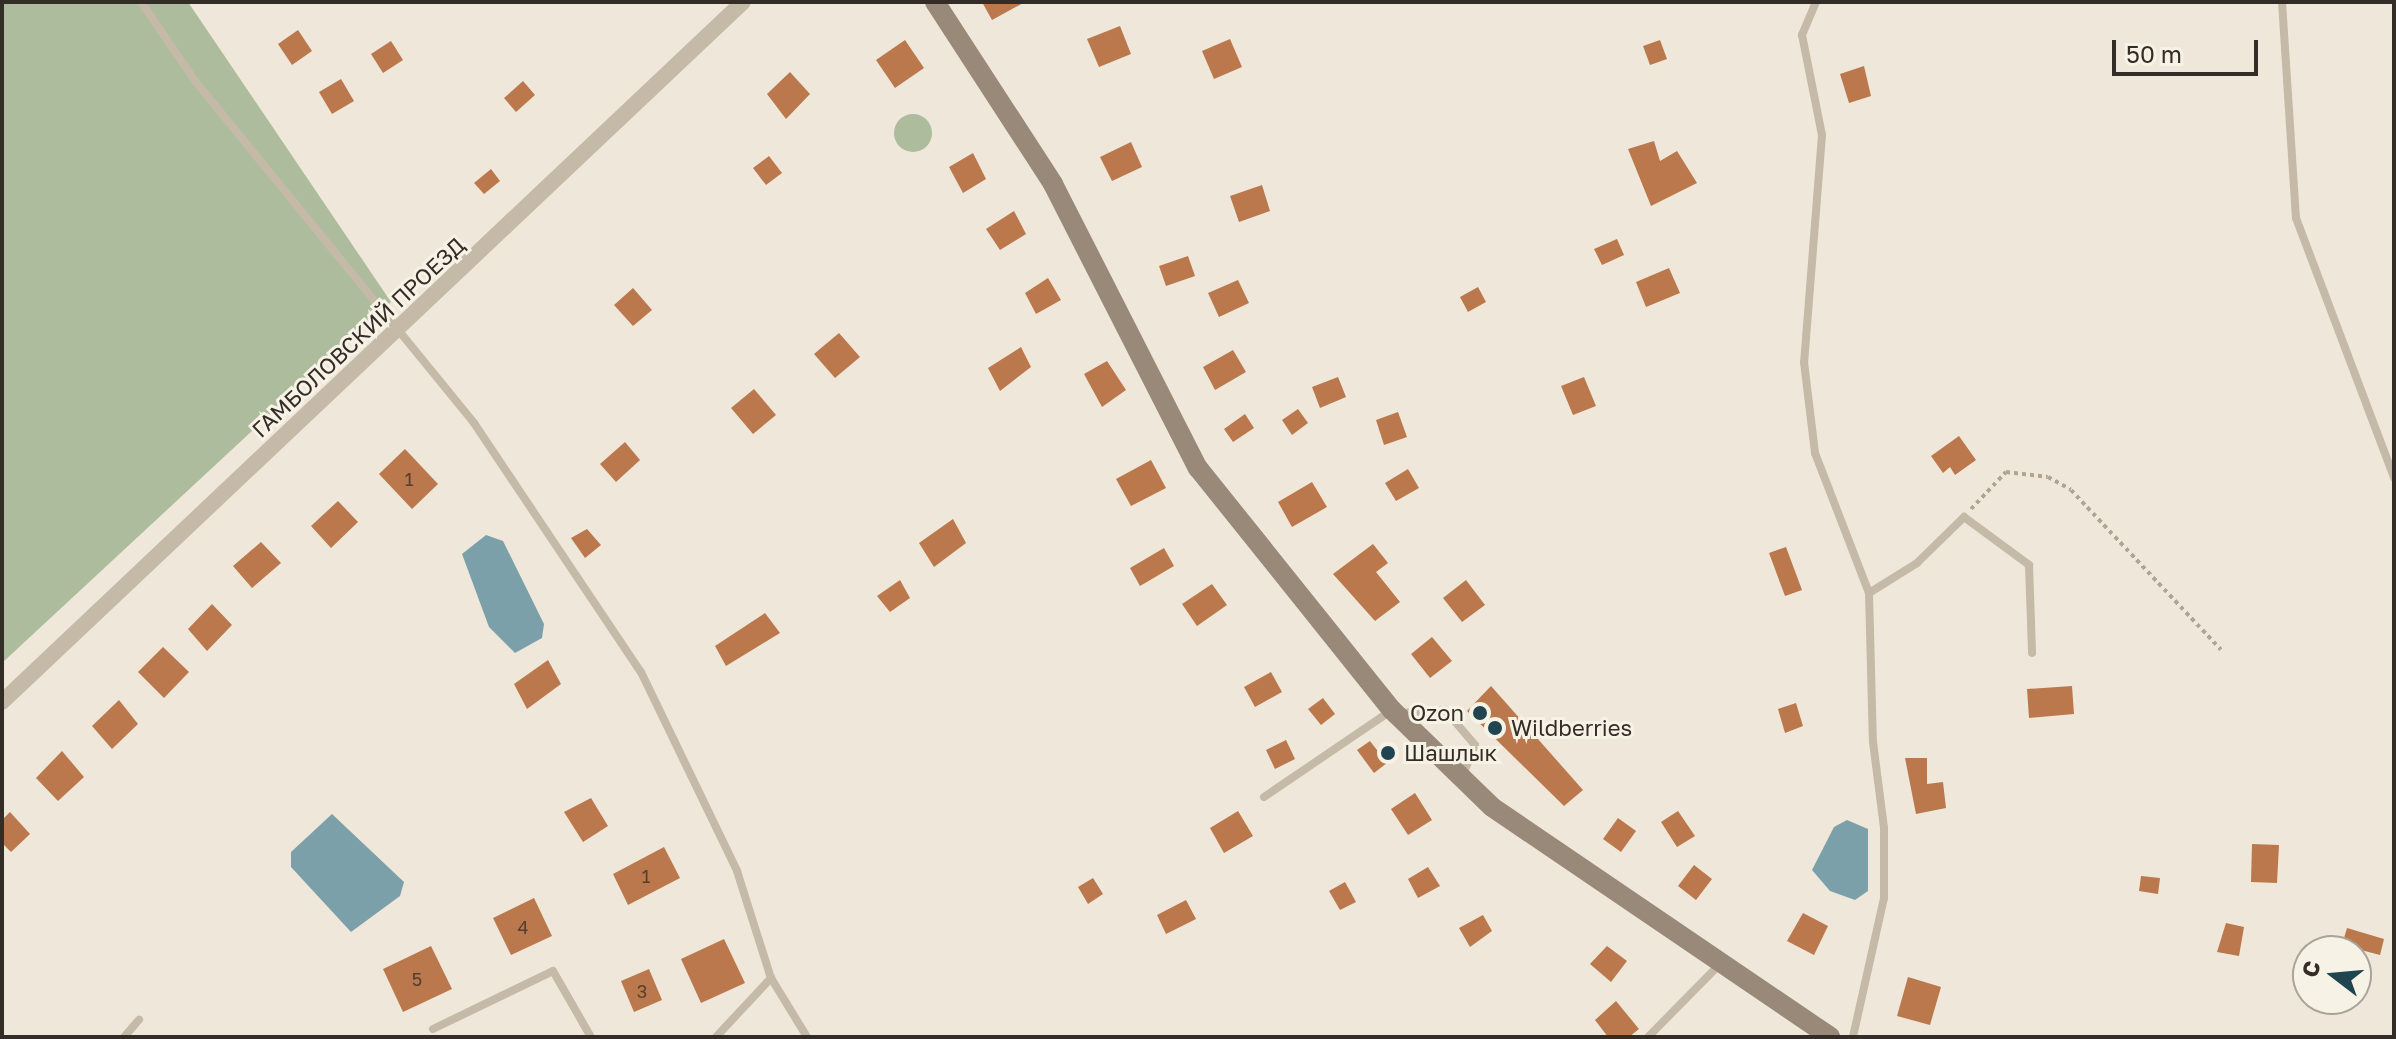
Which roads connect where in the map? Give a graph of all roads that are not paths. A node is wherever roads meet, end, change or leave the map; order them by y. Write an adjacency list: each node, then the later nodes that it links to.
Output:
1 (141, 2): 6 (lane)
2 (743, 2): 6 (street, ГАМБОЛОВСКИЙ ПРОЕЗД)
3 (935, 2): 11 (main road)
4 (1816, 2): 8 (lane)
5 (2282, 2): 7 (lane)
6 (396, 332): 10 (street, ГАМБОЛОВСКИЙ ПРОЕЗД); 15 (lane)
7 (2394, 478)
8 (1869, 593): 9 (lane); 24 (lane)
9 (2032, 653)
10 (2, 702)
11 (1393, 712): 12 (main road); 12 (lane); 13 (lane)
12 (1461, 780): 14 (main road)
13 (1264, 797)
14 (1720, 964): 18 (main road); 23 (lane)
15 (771, 978): 21 (lane); 22 (lane)
16 (139, 1020): 19 (lane)
17 (433, 1029): 20 (lane)
18 (1820, 1033)
19 (124, 1037)
20 (591, 1037)
21 (716, 1037)
22 (807, 1037)
23 (1648, 1037)
24 (1853, 1037)

